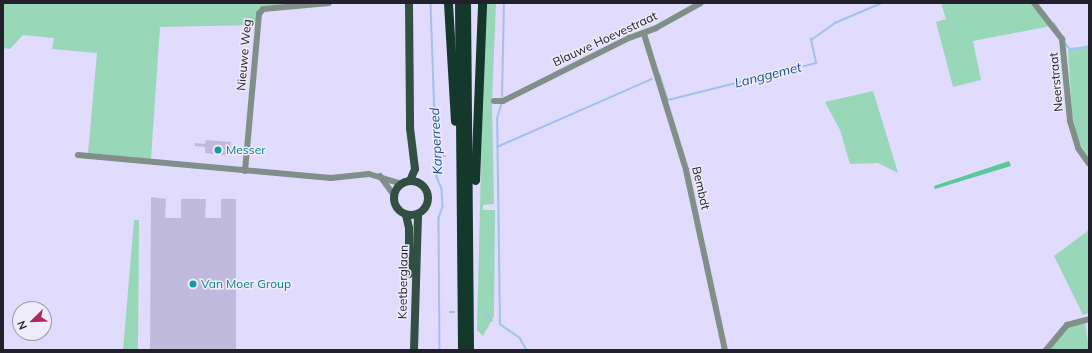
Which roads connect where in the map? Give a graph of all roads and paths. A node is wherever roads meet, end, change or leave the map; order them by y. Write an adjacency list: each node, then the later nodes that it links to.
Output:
1 (329, 3): 16 (street, Nieuwe Weg)
2 (404, 3): 9 (street)
3 (448, 3): 15 (highway)
4 (459, 3): 15 (highway)
5 (466, 3): 21 (highway)
6 (482, 3): 21 (highway)
7 (701, 3): 10 (street, Blauwe Hoevestraat)
8 (1034, 3): 14 (street, Neerstraat)
9 (409, 7): 12 (main road)
10 (644, 34): 11 (street, Blauwe Hoevestraat); 29 (street, Bembdt)
11 (494, 101)
12 (412, 119): 18 (main road); 19 (main road)
13 (78, 155): 16 (street)
14 (1089, 164)
15 (461, 165): 27 (highway)
16 (245, 171): 17 (street)
17 (380, 176): 18 (street); 20 (street)
18 (406, 182): 19 (main road); 20 (main road)
19 (422, 185): 22 (main road)
20 (394, 195): 23 (main road)
21 (469, 210): 28 (highway)
22 (418, 214): 23 (main road); 26 (main road, Keetberglaan)
23 (406, 215): 25 (main road, Keetberglaan)
24 (1089, 318): 30 (street)
25 (409, 350)
26 (414, 350)
27 (462, 350)
28 (469, 350)
29 (726, 350)
30 (1046, 350)

